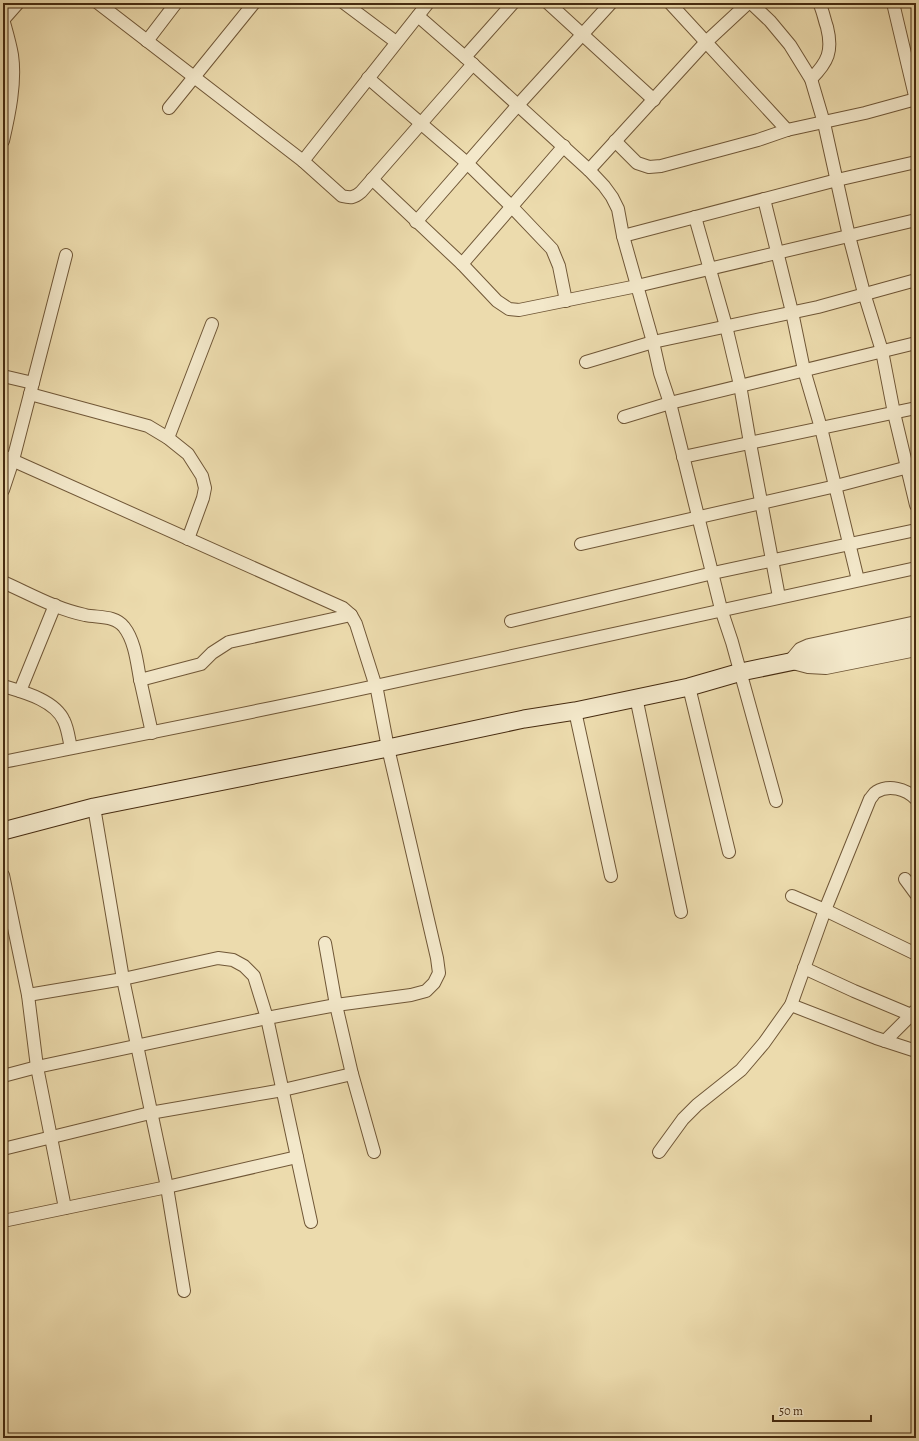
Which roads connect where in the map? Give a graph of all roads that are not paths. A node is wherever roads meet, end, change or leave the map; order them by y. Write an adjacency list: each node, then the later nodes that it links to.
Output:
1 (18, 3): 16 (street)
2 (98, 3): 18 (street)
3 (176, 3): 18 (street)
4 (254, 3): 22 (street)
5 (344, 3): 19 (street)
6 (428, 3): 15 (street)
7 (513, 3): 21 (street)
8 (548, 3): 17 (street)
9 (611, 3): 17 (street)
10 (670, 3): 20 (street)
11 (748, 3): 20 (street)
12 (751, 3): 24 (street)
13 (819, 3): 24 (street)
14 (893, 3): 25 (street)
15 (418, 16): 19 (street); 21 (street)
16 (3, 19): 32 (street)
17 (583, 35): 26 (street); 27 (street)
18 (147, 41): 22 (street)
19 (396, 42): 23 (street)
20 (706, 43): 26 (street); 31 (street)
21 (469, 61): 27 (street); 29 (street)
22 (193, 78): 28 (street); 35 (street)
23 (368, 78): 29 (street); 35 (street)
24 (811, 79): 30 (street)
25 (916, 99): 30 (street)
26 (654, 100): 33 (street)
27 (518, 105): 34 (street); 37 (street)
28 (169, 108)
29 (420, 123): 37 (street); 39 (street)
30 (824, 123): 31 (street); 40 (street)
31 (787, 130): 33 (street)
32 (3, 141)
33 (615, 141): 38 (street)
34 (564, 146): 38 (street); 42 (street)
35 (303, 161): 39 (street)
36 (916, 162): 40 (street)
37 (467, 163): 42 (street); 45 (street)
38 (589, 170): 46 (street)
39 (372, 179): 45 (street)
40 (837, 180): 41 (street); 47 (street)
41 (764, 200): 43 (street); 48 (street)
42 (512, 207): 50 (street); 55 (street)
43 (695, 217): 46 (street); 51 (street)
44 (916, 220): 47 (street)
45 (416, 222): 50 (street)
46 (623, 236): 53 (street)
47 (849, 236): 48 (street); 54 (street)
48 (777, 253): 51 (street); 56 (street)
49 (66, 255): 66 (street)
50 (462, 264): 55 (street)
51 (709, 269): 53 (street); 58 (street)
52 (916, 280): 54 (street)
53 (637, 286): 55 (street); 59 (street)
54 (864, 293): 56 (street); 61 (street)
55 (566, 300)
56 (792, 312): 58 (street); 63 (street)
57 (212, 324): 72 (street)
58 (726, 326): 59 (street); 65 (street)
59 (653, 342): 62 (street); 67 (street)
60 (916, 343): 61 (street)
61 (882, 351): 63 (street); 69 (street)
62 (586, 362)
63 (804, 370): 65 (street); 71 (street)
64 (3, 376): 66 (street)
65 (740, 385): 67 (street); 73 (street)
66 (31, 388): 72 (street); 75 (street)
67 (670, 403): 70 (street); 74 (street)
68 (916, 408): 69 (street)
69 (894, 413): 71 (street); 76 (street)
70 (624, 417)
71 (821, 428): 73 (street); 77 (street)
72 (168, 438): 83 (street)
73 (750, 443): 74 (street); 79 (street)
74 (684, 457): 81 (street)
75 (8, 458): 78 (street); 83 (street)
76 (911, 466): 77 (street); 80 (street)
77 (836, 486): 79 (street); 85 (street)
78 (3, 490)
79 (762, 503): 81 (street); 86 (street)
80 (916, 505)
81 (699, 518): 84 (street); 88 (street)
82 (916, 530): 85 (street)
83 (188, 539): 94 (street)
84 (581, 544)
85 (850, 544): 86 (street); 89 (street)
86 (772, 561): 88 (street); 91 (street)
87 (916, 568): 89 (street)
88 (713, 573): 93 (street); 95 (street)
89 (858, 580): 91 (street)
90 (3, 582): 92 (street)
91 (780, 597): 93 (street)
92 (55, 605): 101 (street); 105 (street)
93 (723, 612): 100 (street); 104 (street)
94 (351, 615): 101 (street); 104 (street)
95 (511, 621)
96 (916, 622): 99 (street)
97 (916, 636): 99 (street)
98 (916, 650): 99 (street)
99 (789, 662): 100 (street)
100 (741, 672): 103 (street); 113 (street)
101 (140, 680): 108 (street)
102 (3, 686): 105 (street)
103 (689, 687): 106 (street); 116 (street)
104 (377, 688): 108 (street); 110 (street)
105 (20, 691): 109 (street)
106 (636, 697): 107 (street); 123 (street)
107 (575, 711): 110 (street); 118 (street)
108 (152, 733): 109 (street)
109 (71, 748): 111 (street)
110 (388, 748): 114 (street); 129 (street)
111 (3, 762)
112 (916, 799): 122 (street)
113 (776, 801)
114 (94, 807): 115 (street); 127 (street)
115 (3, 831)
116 (729, 852)
117 (3, 875): 128 (street)
118 (611, 876)
119 (905, 879): 120 (street)
120 (916, 894)
121 (792, 896): 122 (street)
122 (825, 910): 125 (street); 126 (street)
123 (681, 912)
124 (325, 943): 129 (street)
125 (916, 954)
126 (804, 968): 130 (street); 131 (street)
127 (123, 979): 128 (street); 132 (street); 134 (street)
128 (28, 995): 136 (street)
129 (336, 1005): 132 (street); 137 (street)
130 (791, 1005): 133 (street); 144 (street)
131 (914, 1014): 133 (street)
132 (266, 1018): 134 (street); 139 (street)
133 (885, 1040): 135 (street)
134 (136, 1046): 136 (street); 140 (street)
135 (916, 1051)
136 (37, 1067): 138 (street); 141 (street)
137 (352, 1074): 139 (street); 143 (street)
138 (3, 1076)
139 (283, 1090): 140 (street); 145 (street)
140 (150, 1113): 141 (street); 146 (street)
141 (52, 1138): 142 (street); 147 (street)
142 (3, 1149)
143 (374, 1152)
144 (659, 1152)
145 (297, 1157): 146 (street); 149 (street)
146 (167, 1187): 147 (street); 150 (street)
147 (65, 1208): 148 (street)
148 (3, 1221)
149 (311, 1222)
150 (184, 1291)

